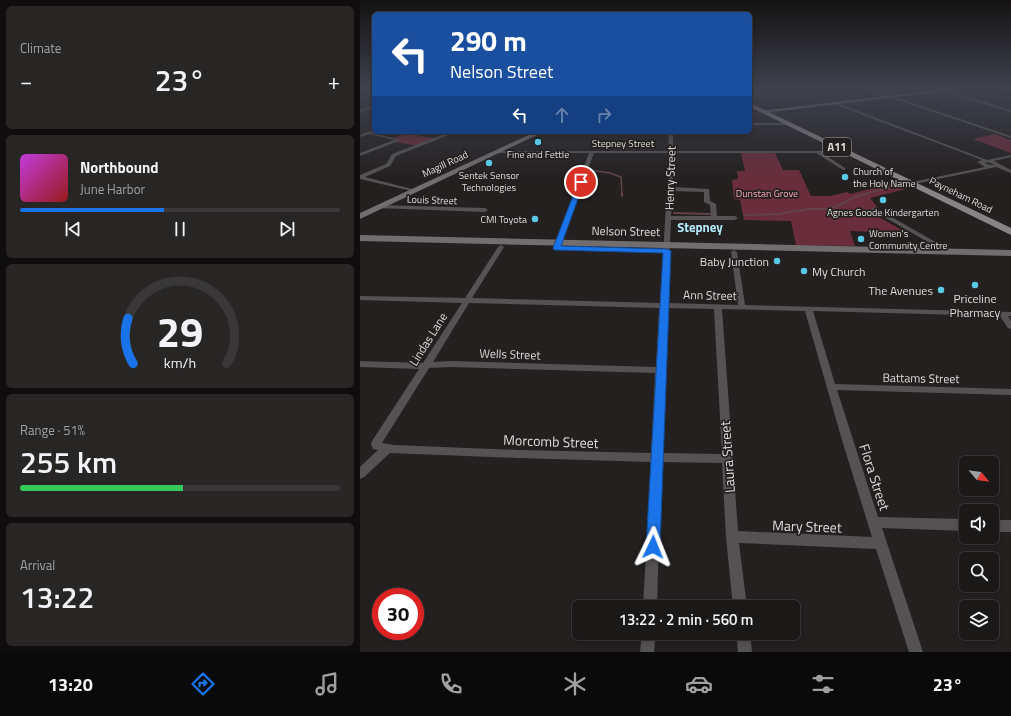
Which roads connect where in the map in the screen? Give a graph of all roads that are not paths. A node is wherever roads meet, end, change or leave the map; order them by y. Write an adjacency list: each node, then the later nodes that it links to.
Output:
1 (775, 117): 5 (main road, Payneham Road / A11)
2 (872, 117): 23 (street)
3 (952, 117): 14 (street)
4 (752, 124): 5 (street)
5 (788, 124): 19 (main road, Payneham Road / A11)
6 (372, 132): 7 (street)
7 (369, 133): 8 (street); 13 (street)
8 (372, 134)
9 (373, 134): 20 (street)
10 (449, 134): 27 (street)
11 (536, 134): 15 (main road, Magill Road)
12 (672, 134): 17 (street, Henry Street)
13 (360, 136)
14 (1011, 137)
15 (496, 152): 16 (street, Stepney Street); 30 (main road, Magill Road)
16 (592, 152): 17 (street, Stepney Street); 41 (street)
17 (671, 152): 18 (street, Stepney Street); 29 (street, Henry Street)
18 (817, 152): 19 (street, Stepney Street); 25 (street)
19 (846, 152): 28 (main road, Payneham Road / A11)
20 (360, 155)
21 (1011, 156): 23 (street)
22 (1011, 161): 24 (street)
23 (984, 162): 24 (street); 28 (street); 28 (street)
24 (997, 166): 26 (street)
25 (843, 169)
26 (1009, 171)
27 (360, 177): 30 (street)
28 (912, 184): 38 (main road, Payneham Road / A11)
29 (670, 189): 35 (street, Henry Street); 36 (street)
30 (414, 191): 31 (main road, Magill Road)
31 (379, 207): 33 (street, Louis Street); 34 (main road, Magill Road)
32 (874, 209): 46 (street)
33 (485, 210)
34 (360, 216)
35 (669, 218): 36 (street); 43 (street, Henry Street)
36 (714, 218): 37 (street)
37 (735, 218)
38 (1011, 232)
39 (360, 238): 41 (main road, Nelson Street)
40 (360, 244): 42 (main road, Nelson Street)
41 (557, 246): 42 (main road, Nelson Street); 43 (main road, Nelson Street)
42 (501, 247): 49 (street, Lindas Lane)
43 (667, 248): 44 (main road, Nelson Street); 50 (street, Henry Street)
44 (734, 250): 46 (main road, Nelson Street); 52 (street)
45 (1011, 253): 46 (main road, Nelson Street)
46 (952, 255): 47 (main road, Nelson Street)
47 (1011, 259)
48 (360, 298): 49 (street, Ann Street)
49 (466, 301): 50 (street, Ann Street); 58 (street, Lindas Lane)
50 (664, 306): 51 (street, Ann Street); 59 (street, Henry Street)
51 (718, 307): 52 (street, Ann Street); 65 (street, Laura Street)
52 (742, 308): 53 (street, Ann Street)
53 (808, 309): 54 (street, Ann Street); 60 (street, Flora Street)
54 (1002, 314): 55 (street, Ann Street); 56 (street)
55 (1011, 314)
56 (1011, 326)
57 (360, 364): 58 (street, Wells Street)
58 (426, 365): 59 (street, Wells Street); 62 (street, Lindas Lane)
59 (660, 370): 64 (street, Henry Street)
60 (831, 387): 61 (street, Battams Street); 67 (street, Flora Street)
61 (1011, 392)
62 (376, 444): 63 (street, Morcomb Street)
63 (388, 448): 64 (street, Morcomb Street); 66 (street)
64 (656, 458): 65 (street, Morcomb Street); 73 (street, Henry Street)
65 (727, 459): 71 (street, Laura Street)
66 (360, 474)
67 (874, 522): 68 (street); 72 (street, Flora Street)
68 (959, 525)
69 (999, 526): 70 (street)
70 (1011, 526)
71 (732, 537): 72 (street, Mary Street); 74 (street, Laura Street)
72 (881, 543): 79 (street, Flora Street)
73 (650, 600)
74 (739, 600)
75 (648, 640): 77 (street)
76 (744, 640): 78 (street)
77 (647, 652)
78 (745, 652)
79 (916, 652)

